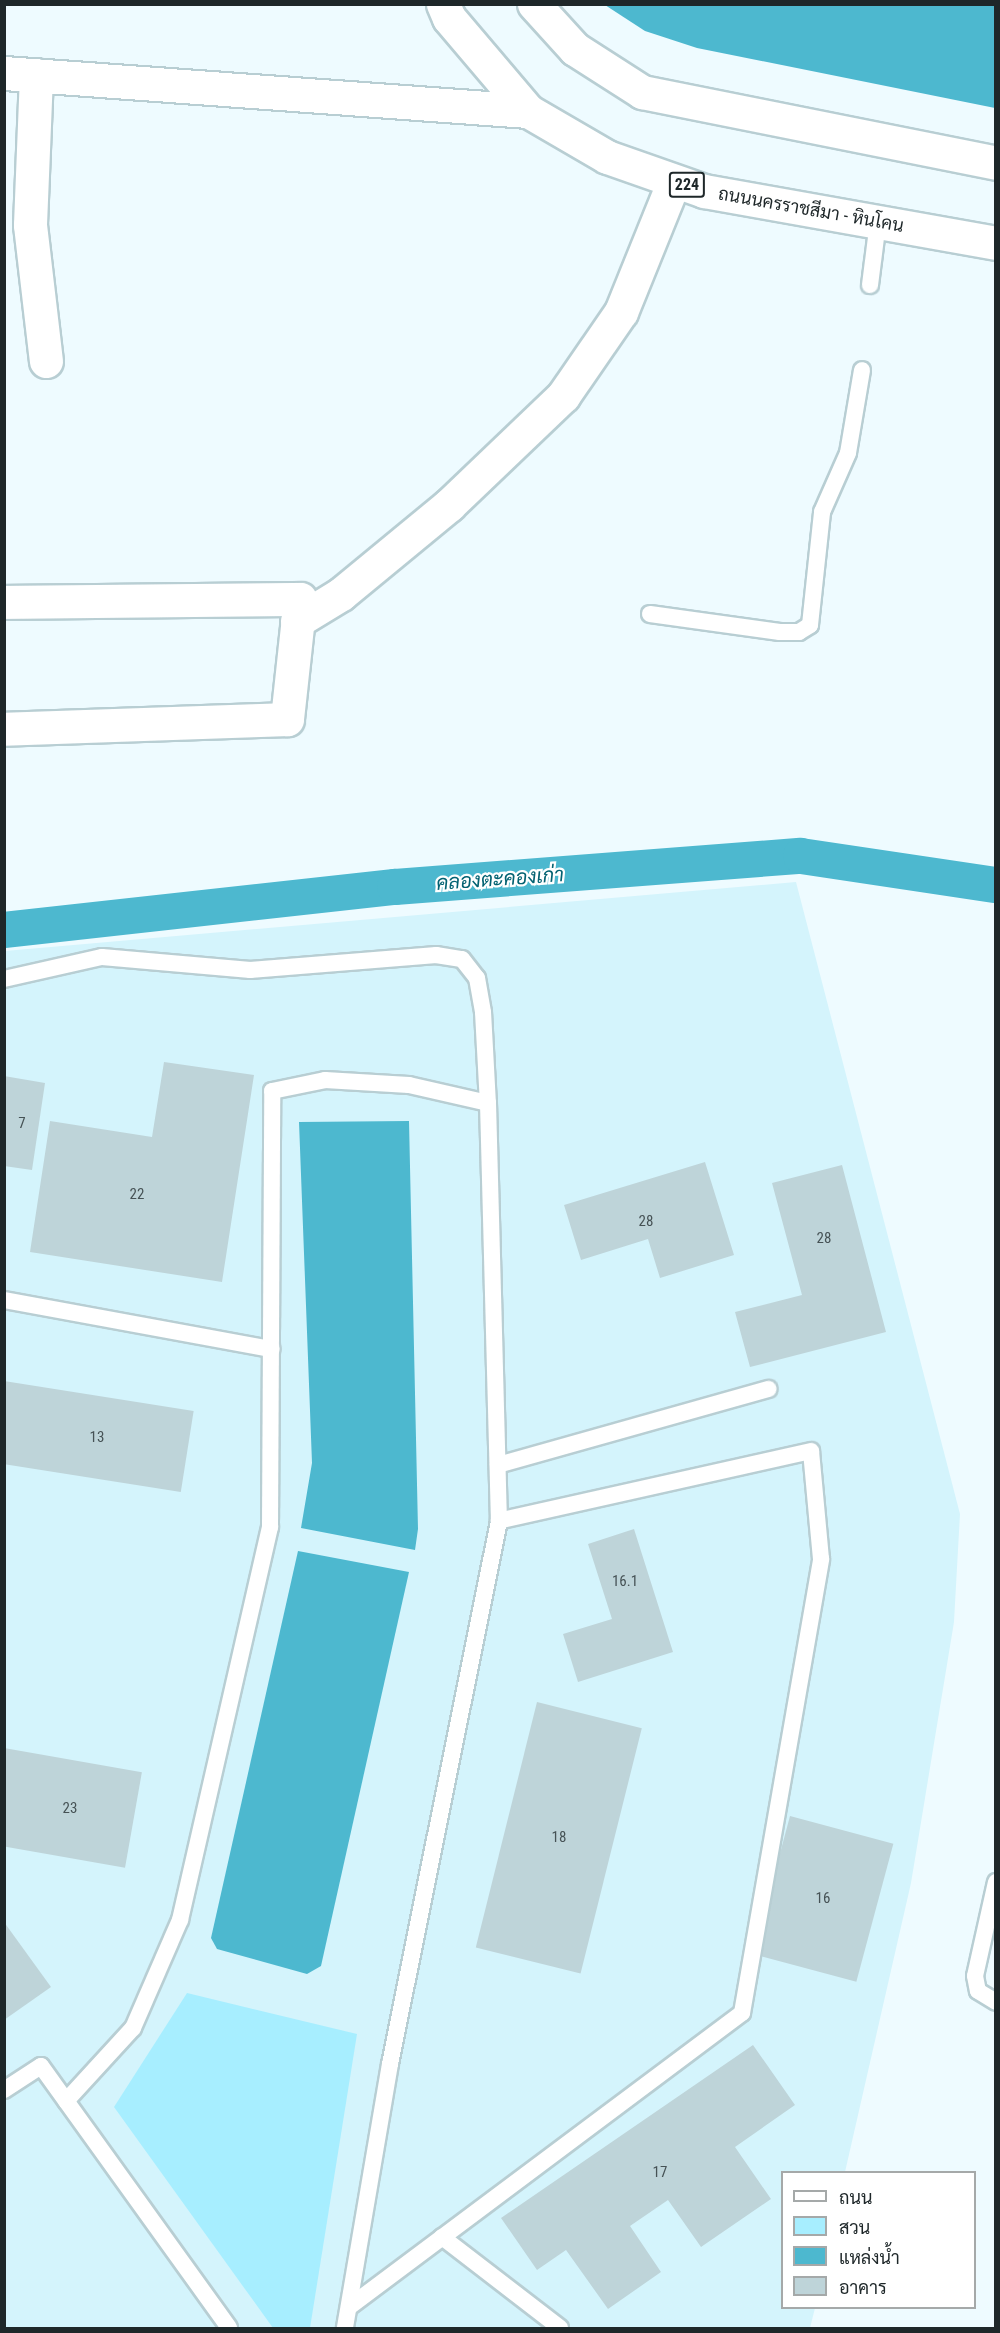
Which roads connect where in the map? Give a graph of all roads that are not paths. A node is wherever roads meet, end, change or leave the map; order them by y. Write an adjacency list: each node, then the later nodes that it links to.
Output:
1 (443, 4): 4 (street, ถนนนครราชสีมา - หินโคน / 224)
2 (534, 4): 5 (street)
3 (20, 74): 4 (street); 10 (street)
4 (528, 111): 6 (street, ถนนนครราชสีมา - หินโคน / 224)
5 (996, 163)
6 (674, 181): 7 (street, ถนนนครราชสีมา - หินโคน / 224); 14 (street)
7 (878, 222): 8 (street, ถนนนครราชสีมา - หินโคน / 224); 9 (lane)
8 (996, 243)
9 (870, 285)
10 (46, 361)
11 (862, 370): 13 (lane)
12 (4, 602): 14 (street)
13 (650, 614)
14 (297, 621): 15 (street)
15 (4, 729)
16 (4, 979): 17 (lane)
17 (488, 1103): 19 (lane); 21 (lane)
18 (4, 1300): 19 (lane)
19 (272, 1349): 26 (lane)
20 (769, 1389): 21 (lane)
21 (498, 1465): 22 (lane)
22 (499, 1521): 27 (lane); 28 (lane)
23 (996, 1882): 24 (lane)
24 (996, 2002)
25 (4, 2090): 26 (lane)
26 (66, 2101): 29 (lane)
27 (442, 2237): 28 (lane); 31 (lane)
28 (349, 2307): 30 (lane)
29 (229, 2328)
30 (345, 2328)
31 (560, 2328)

